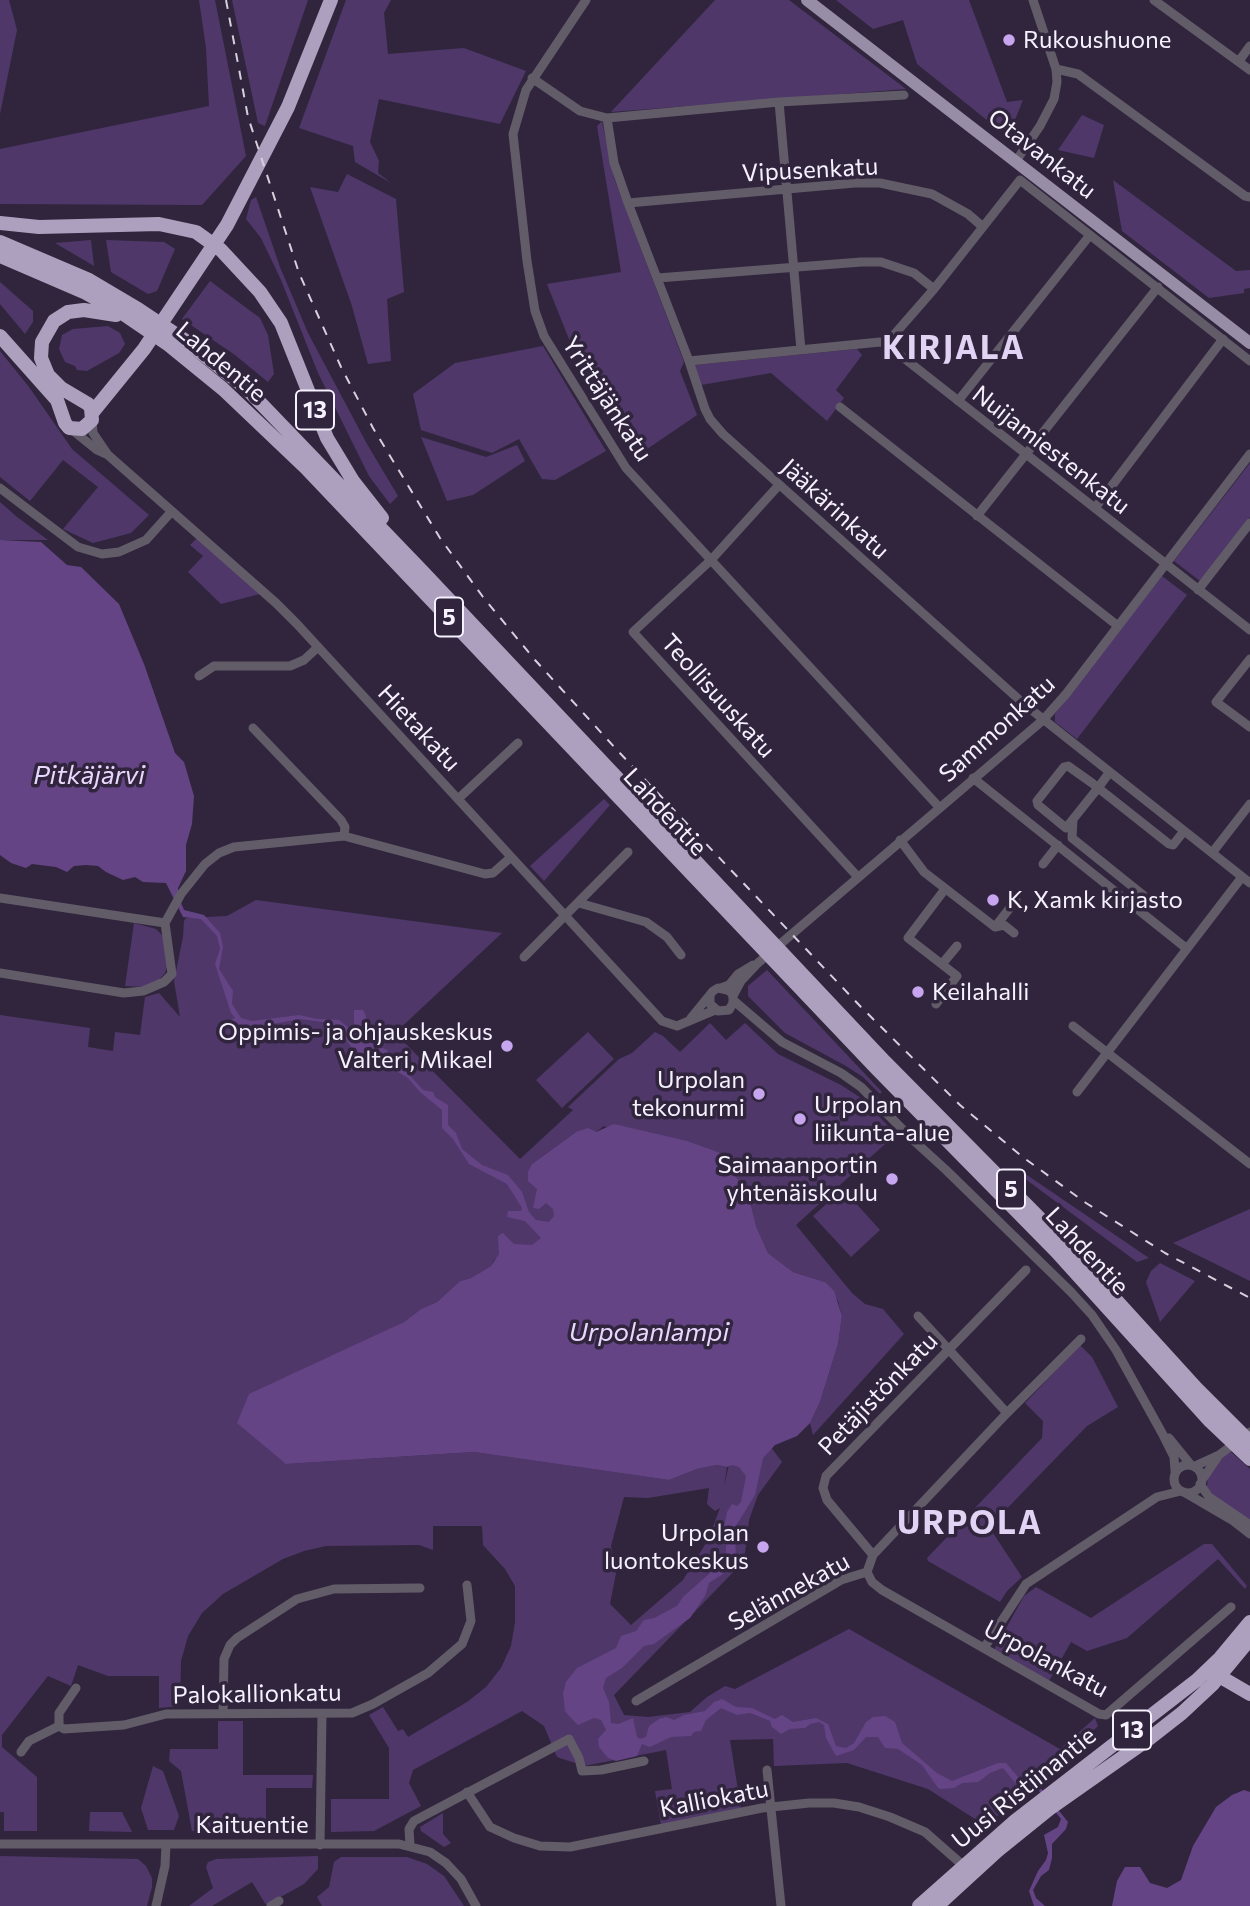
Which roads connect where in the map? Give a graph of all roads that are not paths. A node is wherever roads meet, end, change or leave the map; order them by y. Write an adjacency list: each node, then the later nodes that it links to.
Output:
1 (331, 0): 22 (highway)
2 (586, 0): 10 (street, Yrittäjänkatu)
3 (807, 0): 14 (main road, Otavankatu)
4 (1033, 0): 8 (street)
5 (1154, 0): 7 (street)
6 (1250, 46): 7 (street)
7 (1238, 61): 9 (street)
8 (1056, 69): 14 (street); 16 (street)
9 (1250, 70)
10 (532, 78): 13 (street); 51 (street, Yrittäjänkatu)
11 (904, 94): 12 (street)
12 (779, 102): 13 (street); 15 (street)
13 (607, 118): 17 (street, Jääkärinkatu)
14 (1016, 161): 31 (main road, Otavankatu)
15 (787, 190): 17 (street, Vipusenkatu); 19 (street, Vipusenkatu); 24 (street)
16 (1250, 197)
17 (628, 203): 25 (street, Jääkärinkatu)
18 (0, 223): 22 (highway)
19 (983, 227): 20 (street); 27 (street)
20 (1090, 235): 26 (street); 38 (street)
21 (0, 242): 53 (highway, Lahdentie / 5)
22 (211, 242): 36 (highway); 53 (highway, 13)
23 (0, 256): 28 (highway, Lahdentie / 5)
24 (794, 268): 25 (street); 27 (street); 33 (street)
25 (658, 278): 34 (street, Jääkärinkatu)
26 (1158, 287): 30 (street); 42 (street)
27 (934, 289): 32 (street)
28 (125, 315): 37 (highway); 90 (highway, Lahdentie / 5)
29 (0, 336): 41 (highway)
30 (1223, 339): 35 (street); 47 (street)
31 (1250, 343)
32 (886, 344): 33 (street); 38 (street, Nuijamiestenkatu)
33 (801, 350): 34 (street)
34 (689, 360): 45 (street, Jääkärinkatu)
35 (1250, 361)
36 (114, 384): 37 (highway); 40 (highway)
37 (81, 400): 40 (highway); 41 (highway)
38 (958, 401): 42 (street, Nuijamiestenkatu)
39 (840, 407): 49 (street)
40 (92, 417): 41 (highway); 44 (street, Hietakatu)
41 (66, 423): 44 (street, Hietakatu)
42 (1026, 454): 47 (street, Nuijamiestenkatu); 49 (street)
43 (1250, 454): 52 (street, Sammonkatu)
44 (108, 455): 48 (street, Hietakatu)
45 (779, 485): 51 (street, Teollisuuskatu); 60 (street, Jääkärinkatu)
46 (0, 488): 48 (street)
47 (1096, 508): 52 (street, Nuijamiestenkatu)
48 (172, 511): 57 (street, Hietakatu)
49 (977, 516): 55 (street)
50 (1250, 523): 54 (street)
51 (710, 560): 69 (street, Yrittäjänkatu); 79 (street, Teollisuuskatu)
52 (1166, 565): 54 (street, Nuijamiestenkatu); 55 (street, Sammonkatu)
53 (423, 572): 90 (highway, Lahdentie / 5)
54 (1198, 590): 56 (street, Nuijamiestenkatu)
55 (1118, 626): 60 (street, Sammonkatu)
56 (1250, 630)
57 (318, 647): 59 (street); 67 (street, Hietakatu)
58 (1250, 659): 61 (street)
59 (200, 677)
60 (1043, 720): 64 (street, Jääkärinkatu); 65 (street, Sammonkatu)
61 (1250, 727)
62 (253, 728): 72 (street)
63 (518, 743): 67 (street)
64 (1109, 773): 66 (street); 71 (street, Jääkärinkatu)
65 (973, 778): 69 (street, Sammonkatu); 74 (street)
66 (1098, 788): 70 (street); 70 (street); 71 (street)
67 (458, 799): 77 (street, Hietakatu)
68 (1250, 804): 76 (street)
69 (939, 807): 73 (street, Sammonkatu)
70 (1073, 819): 82 (street)
71 (1184, 831): 76 (street, Jääkärinkatu)
72 (345, 836): 77 (street); 87 (street)
73 (900, 840): 79 (street, Sammonkatu); 81 (street)
74 (1058, 845): 78 (street); 92 (street)
75 (628, 852): 85 (street)
76 (1212, 853): 80 (street, Jääkärinkatu)
77 (511, 857): 86 (street, Hietakatu)
78 (1043, 864)
79 (857, 876): 95 (street, Sammonkatu)
80 (1246, 880): 92 (street)
81 (945, 889): 88 (street); 96 (street)
82 (1143, 895)
83 (0, 898): 87 (street)
84 (1016, 900): 88 (street)
85 (579, 903): 86 (street); 93 (street)
86 (566, 916): 94 (street); 105 (street, Hietakatu)
87 (165, 923): 97 (street)
88 (995, 927): 89 (street)
89 (1011, 930)
90 (759, 936): 117 (highway, Lahdentie / 5)
91 (957, 946): 96 (street)
92 (1186, 948): 107 (street)
93 (681, 955)
94 (524, 957)
95 (758, 963): 98 (street, Sammonkatu); 100 (street, Sammonkatu)
96 (942, 964): 101 (street)
97 (0, 973)
98 (721, 988): 99 (street); 100 (street)
99 (710, 997): 102 (street); 105 (street)
100 (733, 998): 103 (street); 104 (street)
101 (936, 1004)
102 (715, 1010): 103 (street); 105 (street, Hietakatu)
103 (726, 1011): 104 (street)
104 (753, 1017): 116 (street)
105 (691, 1018)
106 (1073, 1026): 107 (street)
107 (1106, 1052): 108 (street); 109 (street)
108 (1077, 1091)
109 (1250, 1164)
110 (1026, 1270): 113 (street, Petäjistönkatu)
111 (918, 1315): 113 (street)
112 (1081, 1339): 114 (street, Selännekatu)
113 (947, 1349): 114 (street); 126 (street, Petäjistönkatu)
114 (1007, 1413): 126 (street, Selännekatu)
115 (1250, 1432): 118 (street)
116 (1162, 1433): 119 (street); 120 (street)
117 (1248, 1452)
118 (1219, 1455): 119 (street); 121 (street)
119 (1193, 1466): 120 (street); 121 (street)
120 (1175, 1474): 122 (street); 123 (street)
121 (1201, 1482): 122 (street); 124 (street)
122 (1182, 1491): 123 (street); 125 (street)
123 (1157, 1497): 133 (street)
124 (1250, 1525)
125 (1250, 1534)
126 (873, 1555): 127 (street, Selännekatu)
127 (867, 1573): 133 (street, Urpolankatu); 138 (street, Selännekatu)
128 (467, 1585): 140 (street, Palokallionkatu)
129 (420, 1588): 139 (street)
130 (1231, 1606): 133 (street, Urpolankatu)
131 (1250, 1622): 134 (highway, Uusi Ristiinantie / 13)
132 (1250, 1639): 134 (highway, Uusi Ristiinantie / 13)
133 (984, 1648)
134 (1220, 1670): 135 (highway); 137 (highway); 151 (highway, Uusi Ristiinantie / 13)
135 (1250, 1685)
136 (76, 1688): 141 (street)
137 (1250, 1694)
138 (636, 1701)
139 (223, 1713): 140 (street, Palokallionkatu); 141 (street, Palokallionkatu)
140 (322, 1714): 149 (street)
141 (59, 1726): 142 (street)
142 (21, 1752)
143 (644, 1761): 145 (street)
144 (767, 1770): 146 (street)
145 (467, 1792): 146 (street, Kalliokatu); 150 (street)
146 (769, 1807): 151 (street, Kalliokatu); 154 (street)
147 (0, 1843): 148 (street, Kaituentie)
148 (166, 1844): 149 (street, Kaituentie); 152 (street)
149 (320, 1845): 150 (street, Kaituentie)
150 (410, 1846): 153 (street, Kaituentie)
151 (968, 1870): 155 (highway, Uusi Ristiinantie / 13); 156 (highway, Uusi Ristiinantie / 13)
152 (156, 1906)
153 (476, 1906)
154 (781, 1906)
155 (919, 1906)
156 (937, 1906)

